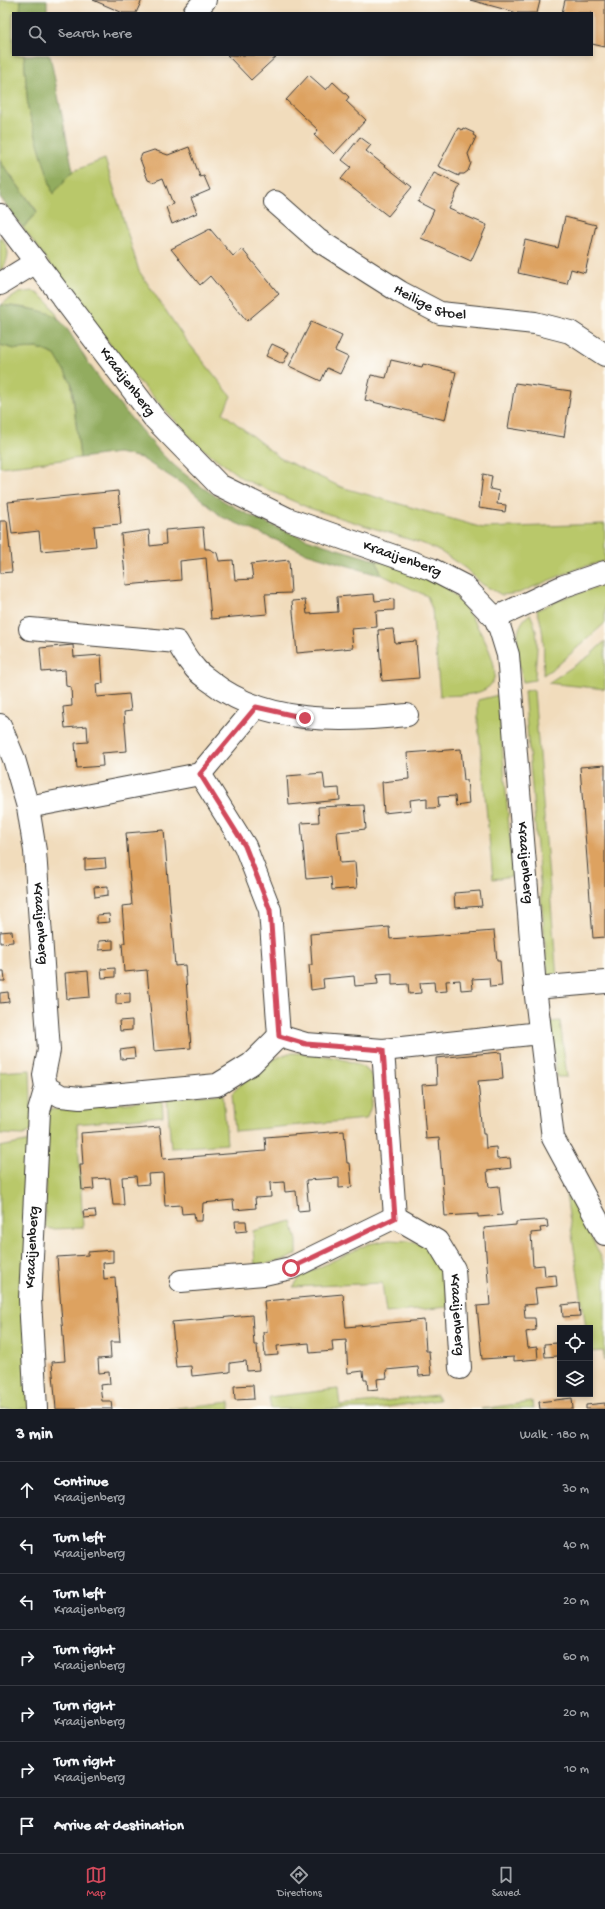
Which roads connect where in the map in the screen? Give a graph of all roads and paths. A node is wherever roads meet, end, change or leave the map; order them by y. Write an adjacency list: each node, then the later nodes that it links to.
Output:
1 (205, 0): 2 (street)
2 (195, 12)
3 (276, 202): 7 (street, Heilige Stoel)
4 (0, 215): 5 (street, Kraaijenberg)
5 (36, 262): 6 (street); 9 (street, Kraaijenberg)
6 (0, 284)
7 (605, 355)
8 (605, 572): 9 (street)
9 (495, 618): 17 (street, Kraaijenberg)
10 (30, 629): 11 (street)
11 (256, 707): 12 (street); 14 (street)
12 (407, 716)
13 (0, 724): 15 (street, Kraaijenberg)
14 (200, 774): 15 (street); 19 (street)
15 (28, 807): 21 (street, Kraaijenberg)
16 (605, 982): 17 (street)
17 (535, 988): 18 (street, Kraaijenberg)
18 (540, 1032): 20 (street); 23 (street, Kraaijenberg)
19 (279, 1036): 20 (street); 21 (street)
20 (383, 1050): 22 (street)
21 (46, 1087): 26 (street, Kraaijenberg)
22 (395, 1218): 24 (street); 25 (street, Kraaijenberg)
23 (605, 1234)
24 (181, 1281)
25 (460, 1368)
26 (36, 1409)

